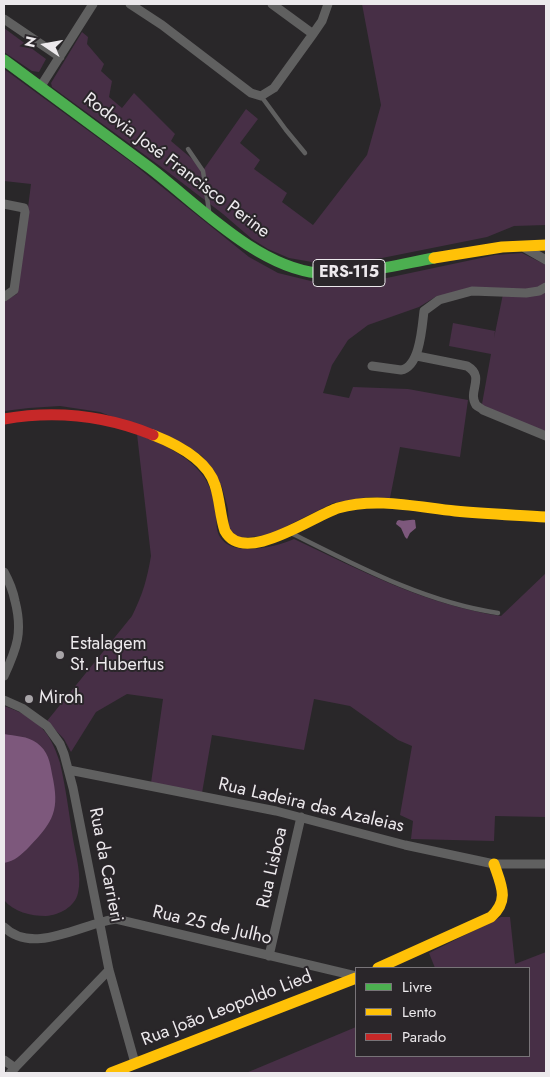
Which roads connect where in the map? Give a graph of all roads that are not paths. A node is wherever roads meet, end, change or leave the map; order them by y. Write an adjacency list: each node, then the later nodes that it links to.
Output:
1 (93, 4): 7 (street)
2 (130, 4): 10 (street)
3 (272, 4): 6 (street)
4 (328, 4): 6 (street)
5 (4, 19): 7 (street)
6 (313, 34): 10 (street)
7 (60, 57): 9 (street)
8 (4, 60): 9 (street, Rodovia José Francisco Perine / ERS-115)
9 (41, 86): 14 (street, Rodovia José Francisco Perine / ERS-115)
10 (261, 96): 12 (lane)
11 (188, 149): 14 (lane)
12 (306, 153)
13 (4, 204): 19 (street)
14 (210, 218): 16 (street, Rodovia José Francisco Perine / ERS-115)
15 (546, 245): 16 (street, Rodovia José Francisco Perine / ERS-115)
16 (520, 246): 17 (street)
17 (546, 260)
18 (546, 287): 20 (street)
19 (4, 297)
20 (417, 356): 21 (street); 23 (street)
21 (372, 366)
22 (4, 419): 25 (street)
23 (546, 436)
24 (546, 517): 25 (street)
25 (290, 532): 27 (lane)
26 (4, 572): 28 (street)
27 (498, 612)
28 (4, 676)
29 (4, 700): 30 (street, Rua da Carrieri)
30 (69, 770): 31 (street, Rua Ladeira das Azaleias); 34 (street, Rua da Carrieri)
31 (301, 817): 32 (street, Rua Ladeira das Azaleias); 36 (street, Rua Lisboa)
32 (494, 864): 33 (street, Rua Ladeira das Azaleias); 37 (street)
33 (546, 864)
34 (101, 923): 35 (street, Rua 25 de Julho); 36 (street, Rua 25 de Julho); 38 (street, Rua da Carrieri)
35 (4, 927)
36 (269, 956): 39 (street, Rua 25 de Julho)
37 (380, 967)
38 (109, 970): 42 (street, Rua da Carrieri); 43 (street)
39 (355, 977)
40 (355, 977): 42 (street, Rua João Leopoldo Lied)
41 (4, 1060): 43 (street)
42 (134, 1063): 44 (street, Rua João Leopoldo Lied)
43 (12, 1071)
44 (111, 1073)

